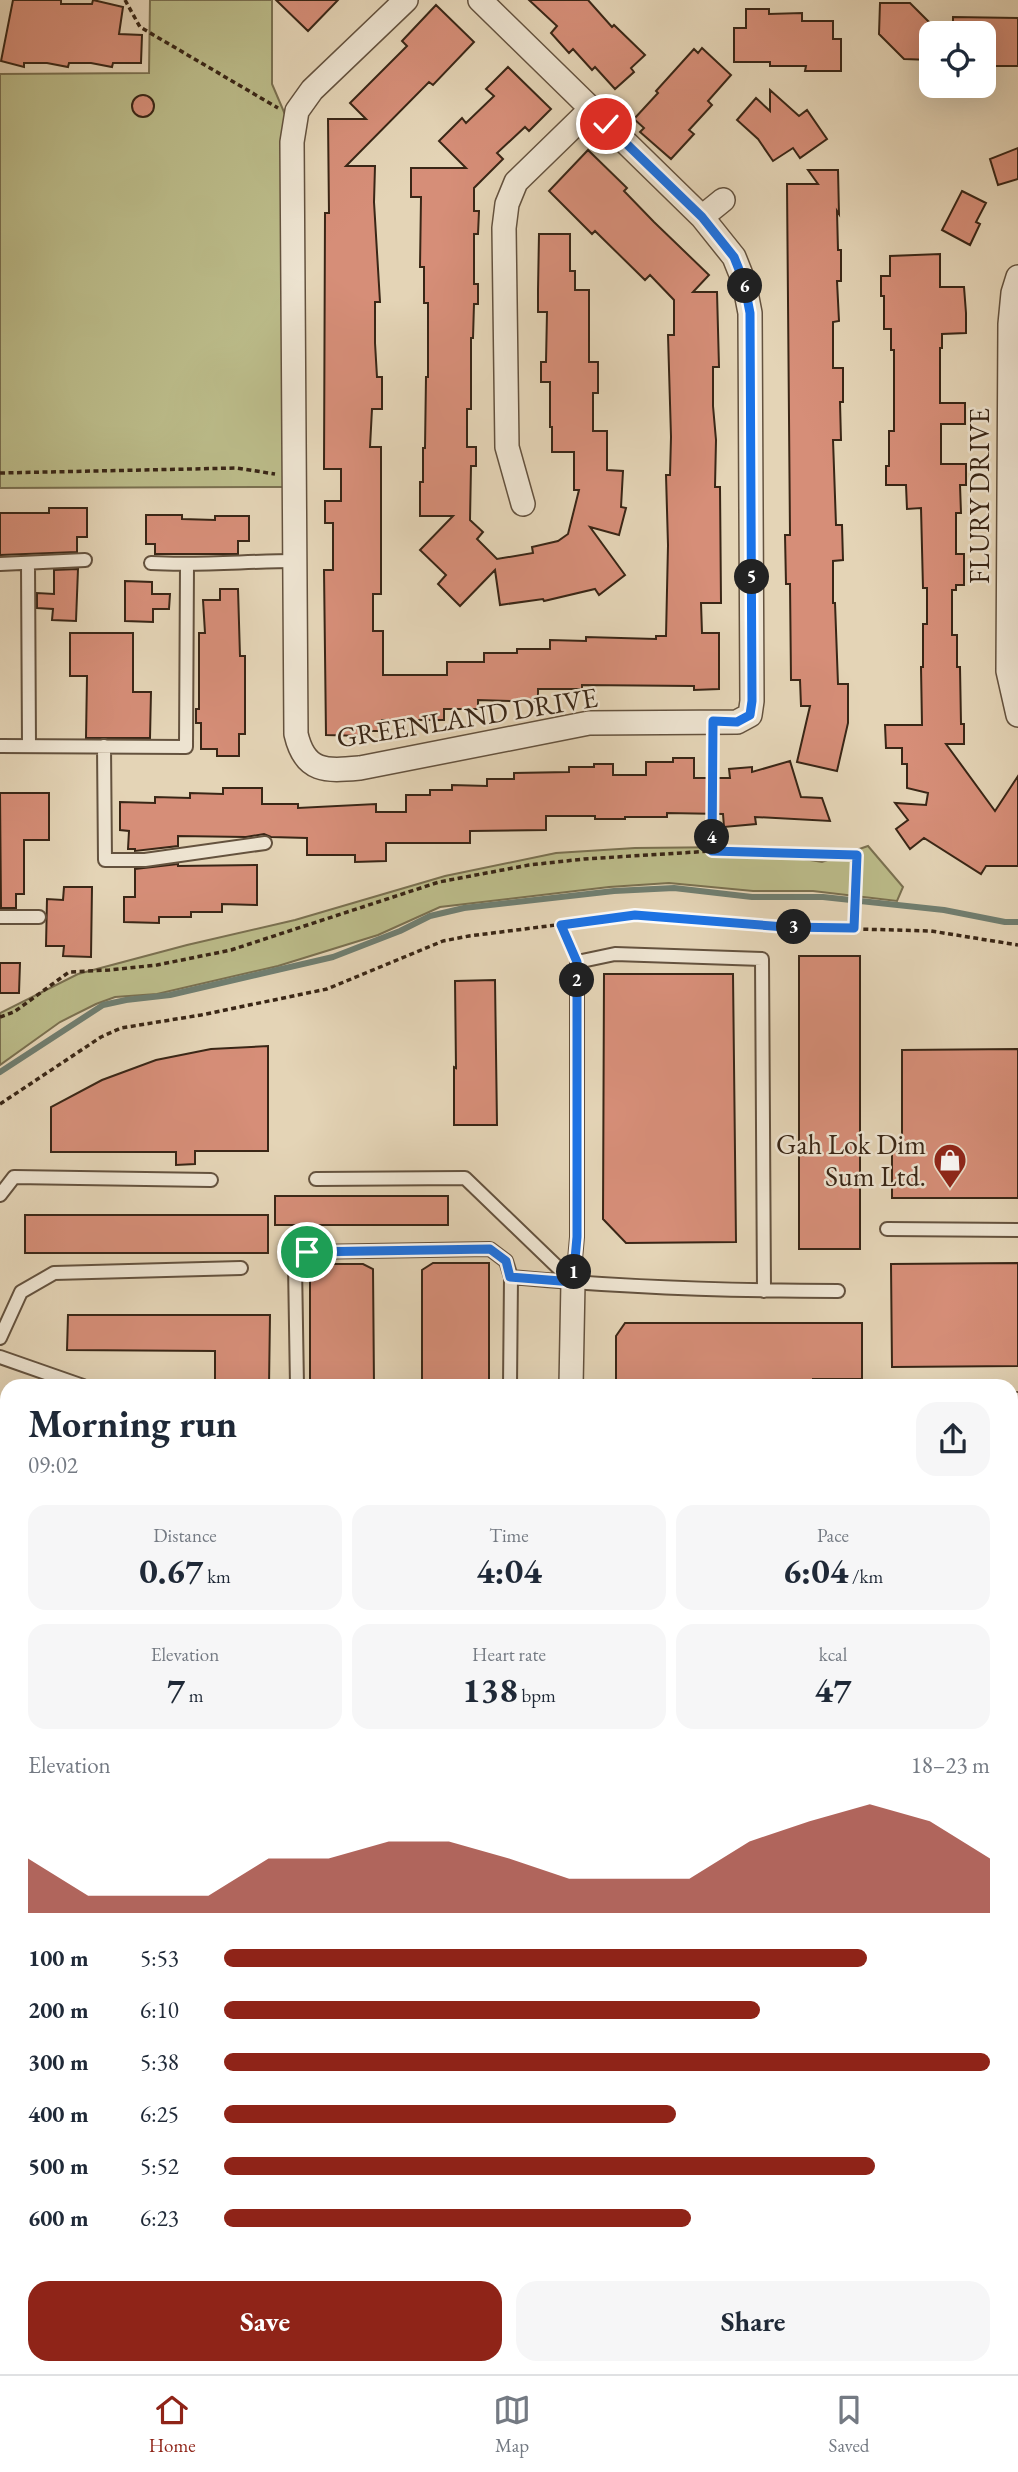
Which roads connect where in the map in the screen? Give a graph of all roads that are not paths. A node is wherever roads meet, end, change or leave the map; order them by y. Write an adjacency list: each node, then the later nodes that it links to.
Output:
1 (406, 0): 9 (street, GREENLAND DRIVE)
2 (480, 0): 3 (street, GREENLAND DRIVE)
3 (591, 109): 5 (street, GREENLAND DRIVE); 7 (street)
4 (723, 200): 5 (street)
5 (702, 217): 9 (street, GREENLAND DRIVE)
6 (1018, 277): 14 (street, FLURY DRIVE)
7 (523, 504)
8 (85, 560): 12 (lane)
9 (295, 561): 13 (lane)
10 (151, 563): 13 (lane)
11 (0, 564): 12 (lane)
12 (28, 564): 16 (lane)
13 (187, 566): 17 (lane)
14 (1018, 715)
15 (0, 746): 16 (lane)
16 (29, 746): 17 (lane)
17 (104, 746): 18 (lane)
18 (265, 843)
19 (39, 916): 20 (lane)
20 (0, 917)
21 (316, 1179): 28 (lane)
22 (211, 1180): 23 (lane)
23 (0, 1195)
24 (887, 1229): 25 (lane)
25 (1018, 1230)
26 (241, 1268): 31 (lane)
27 (510, 1277): 28 (lane); 34 (lane); 35 (lane)
28 (573, 1282): 29 (lane); 29 (lane); 36 (street)
29 (764, 1291): 30 (lane)
30 (838, 1291)
31 (0, 1338)
32 (0, 1357): 33 (lane)
33 (63, 1379)
34 (297, 1379)
35 (510, 1379)
36 (571, 1379)

